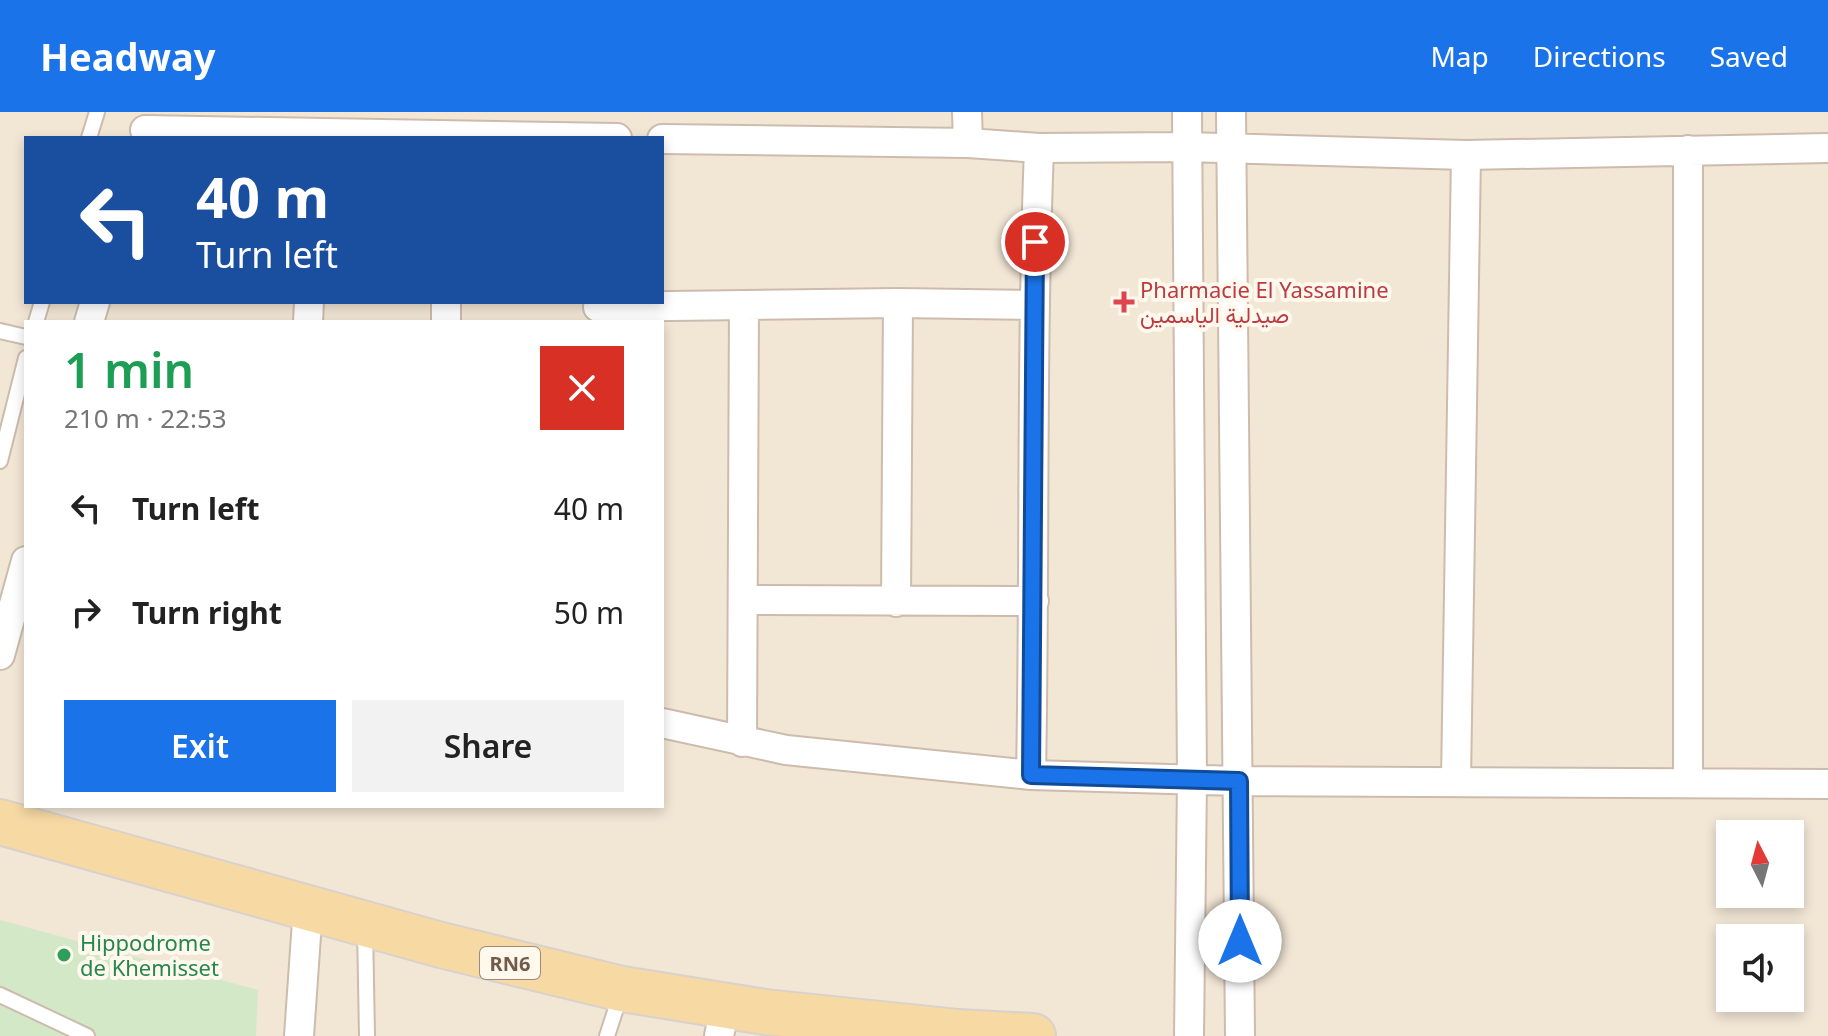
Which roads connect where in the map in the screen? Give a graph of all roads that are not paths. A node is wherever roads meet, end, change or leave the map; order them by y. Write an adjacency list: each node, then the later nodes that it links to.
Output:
1 (97, 112): 8 (lane)
2 (552, 112): 10 (street)
3 (967, 112): 12 (street)
4 (1187, 112): 13 (street)
5 (1231, 112): 16 (street)
6 (330, 123): 7 (street); 9 (street)
7 (146, 127)
8 (90, 136)
9 (438, 136)
10 (551, 136)
11 (664, 139): 12 (street)
12 (968, 143): 14 (street)
13 (1186, 147): 14 (street); 16 (street); 35 (street)
14 (1039, 148): 21 (street)
15 (1828, 148): 17 (street)
16 (1231, 150): 18 (street); 36 (street)
17 (1688, 150): 18 (street); 38 (street)
18 (1466, 155): 37 (street)
19 (898, 303): 20 (street); 21 (street); 30 (street)
20 (744, 305): 22 (street); 28 (street)
21 (1033, 305): 29 (street)
22 (598, 310)
23 (0, 331): 24 (lane)
24 (24, 337)
25 (24, 366): 26 (lane)
26 (0, 461)
27 (24, 571): 31 (street)
28 (744, 600): 30 (street); 33 (street)
29 (1034, 601): 30 (street); 34 (street)
30 (896, 602)
31 (0, 655)
32 (664, 723): 33 (street)
33 (742, 742): 34 (street)
34 (1031, 775): 35 (street)
35 (1192, 779): 36 (street); 51 (street)
36 (1239, 781): 37 (street); 52 (street)
37 (1456, 781): 38 (street)
38 (1688, 782): 39 (street)
39 (1828, 784)
40 (0, 822): 41 (main road, RN6)
41 (308, 907): 42 (main road, RN6); 47 (street)
42 (365, 924): 43 (main road, RN6); 48 (lane)
43 (622, 989): 45 (main road, RN6); 49 (lane)
44 (0, 995): 46 (lane)
45 (722, 1021): 50 (main road, RN6)
46 (87, 1036)
47 (299, 1036)
48 (367, 1036)
49 (607, 1036)
50 (1033, 1036)
51 (1189, 1036)
52 (1240, 1036)

